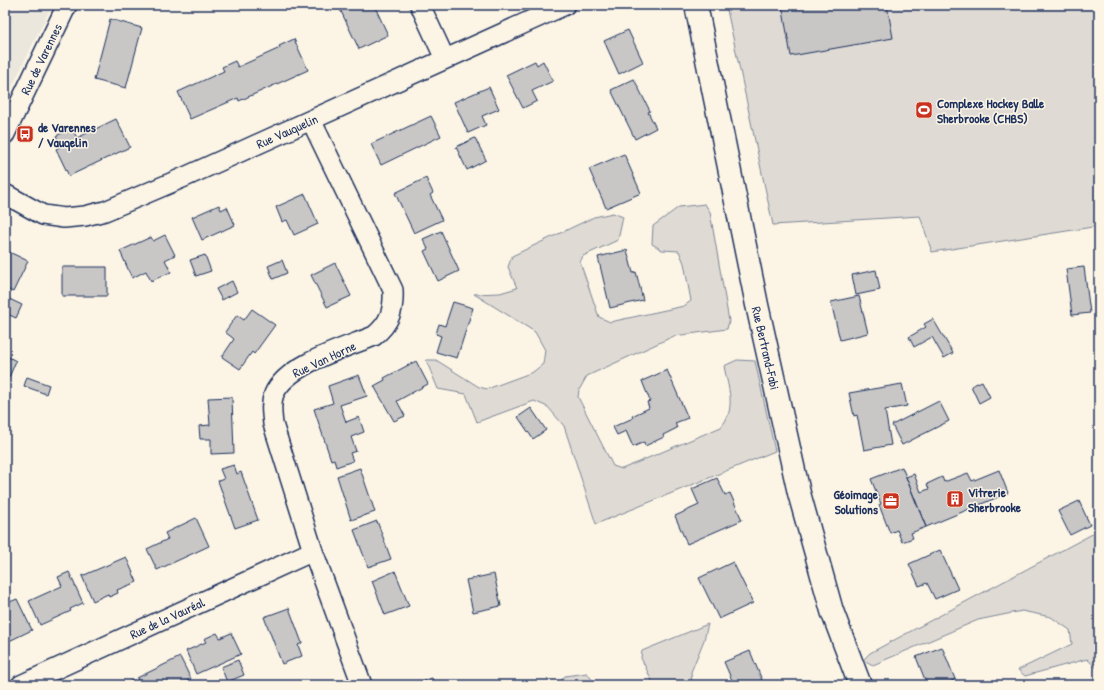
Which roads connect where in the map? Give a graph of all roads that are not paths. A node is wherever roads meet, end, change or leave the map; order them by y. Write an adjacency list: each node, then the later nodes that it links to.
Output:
1 (68, 5): 7 (street, Rue de Varennes)
2 (420, 5): 5 (street)
3 (565, 5): 5 (street, Rue Vauquelin)
4 (696, 5): 12 (street, Rue Bertrand-Fabi)
5 (445, 59): 6 (street, Rue Vauquelin)
6 (311, 120): 8 (street, Rue Vauquelin); 9 (street, Rue Van Horne)
7 (5, 134)
8 (5, 194)
9 (313, 551): 10 (street, Rue de la Vauréal); 11 (street, Rue Van Horne)
10 (21, 685)
11 (362, 685)
12 (860, 685)

